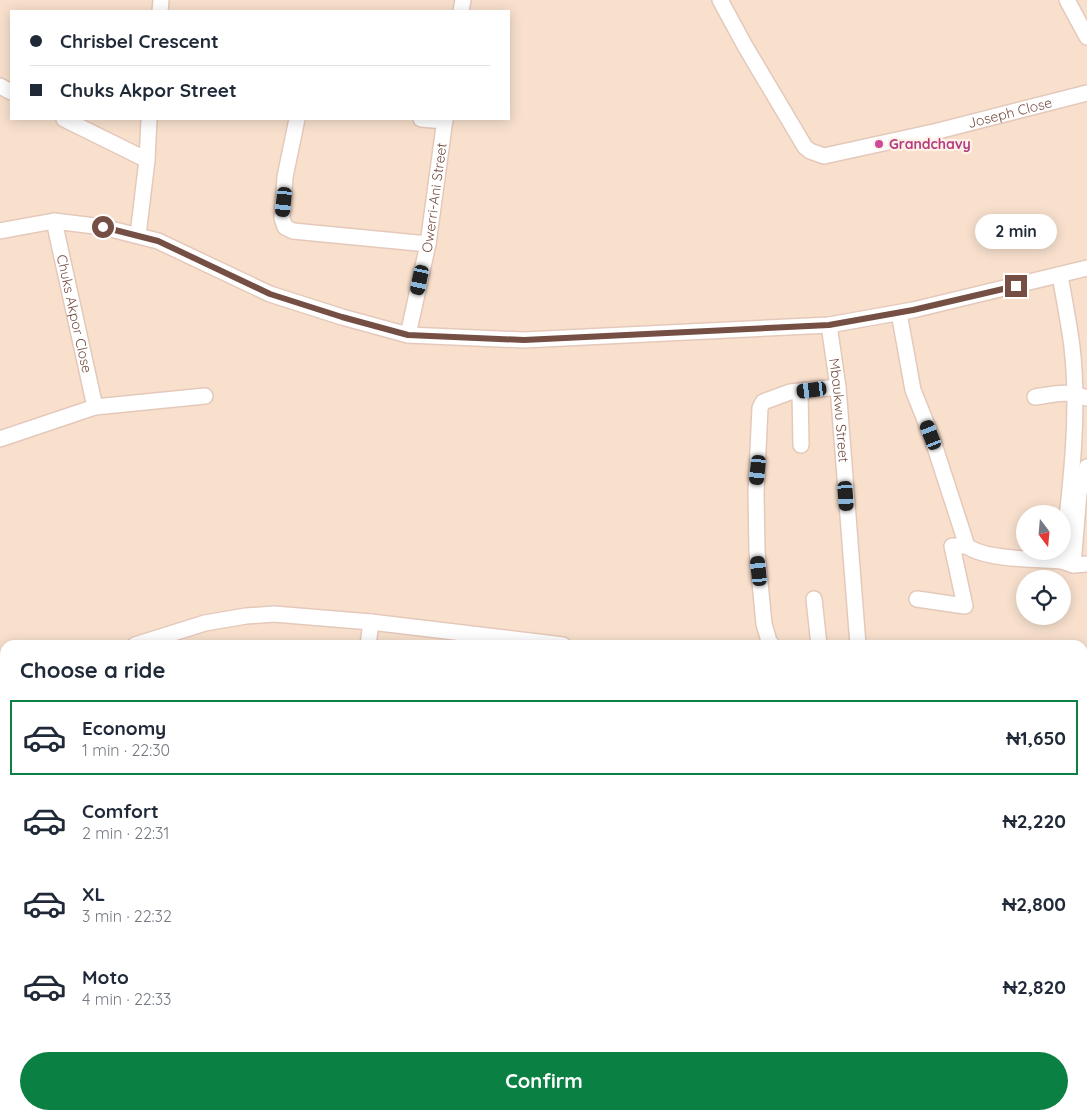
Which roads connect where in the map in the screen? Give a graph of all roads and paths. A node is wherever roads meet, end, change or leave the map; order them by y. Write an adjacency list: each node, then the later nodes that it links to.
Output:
1 (720, 0): 4 (street, Joseph Close)
2 (1067, 0): 3 (street)
3 (1086, 33)
4 (1087, 93)
5 (66, 120): 9 (street)
6 (150, 120): 9 (street)
7 (297, 120): 13 (street)
8 (445, 120): 13 (street, Owerri-Ani Street)
9 (147, 160): 12 (street)
10 (54, 222): 11 (street); 12 (street); 24 (street, Chuks Akpor Close)
11 (0, 231)
12 (138, 236): 18 (street)
13 (428, 244): 18 (street, Owerri-Ani Street)
14 (1087, 268): 15 (street)
15 (1060, 275): 16 (street); 21 (street)
16 (899, 313): 17 (street); 28 (street)
17 (829, 325): 18 (street); 19 (street, Mbaukwu Street)
18 (408, 335)
19 (838, 387): 20 (street); 38 (street, Mbaukwu Street)
20 (800, 392): 26 (street); 36 (street)
21 (1080, 395): 23 (street); 29 (street)
22 (205, 396): 24 (street)
23 (1035, 398)
24 (95, 407): 25 (street)
25 (0, 439)
26 (801, 445)
27 (1087, 467): 29 (street)
28 (967, 546): 29 (street); 31 (street)
29 (1074, 563)
30 (814, 599): 37 (street)
31 (917, 599)
32 (371, 622): 33 (street); 34 (street); 35 (street)
33 (151, 640)
34 (369, 640)
35 (521, 640)
36 (769, 640)
37 (818, 640)
38 (858, 640)

